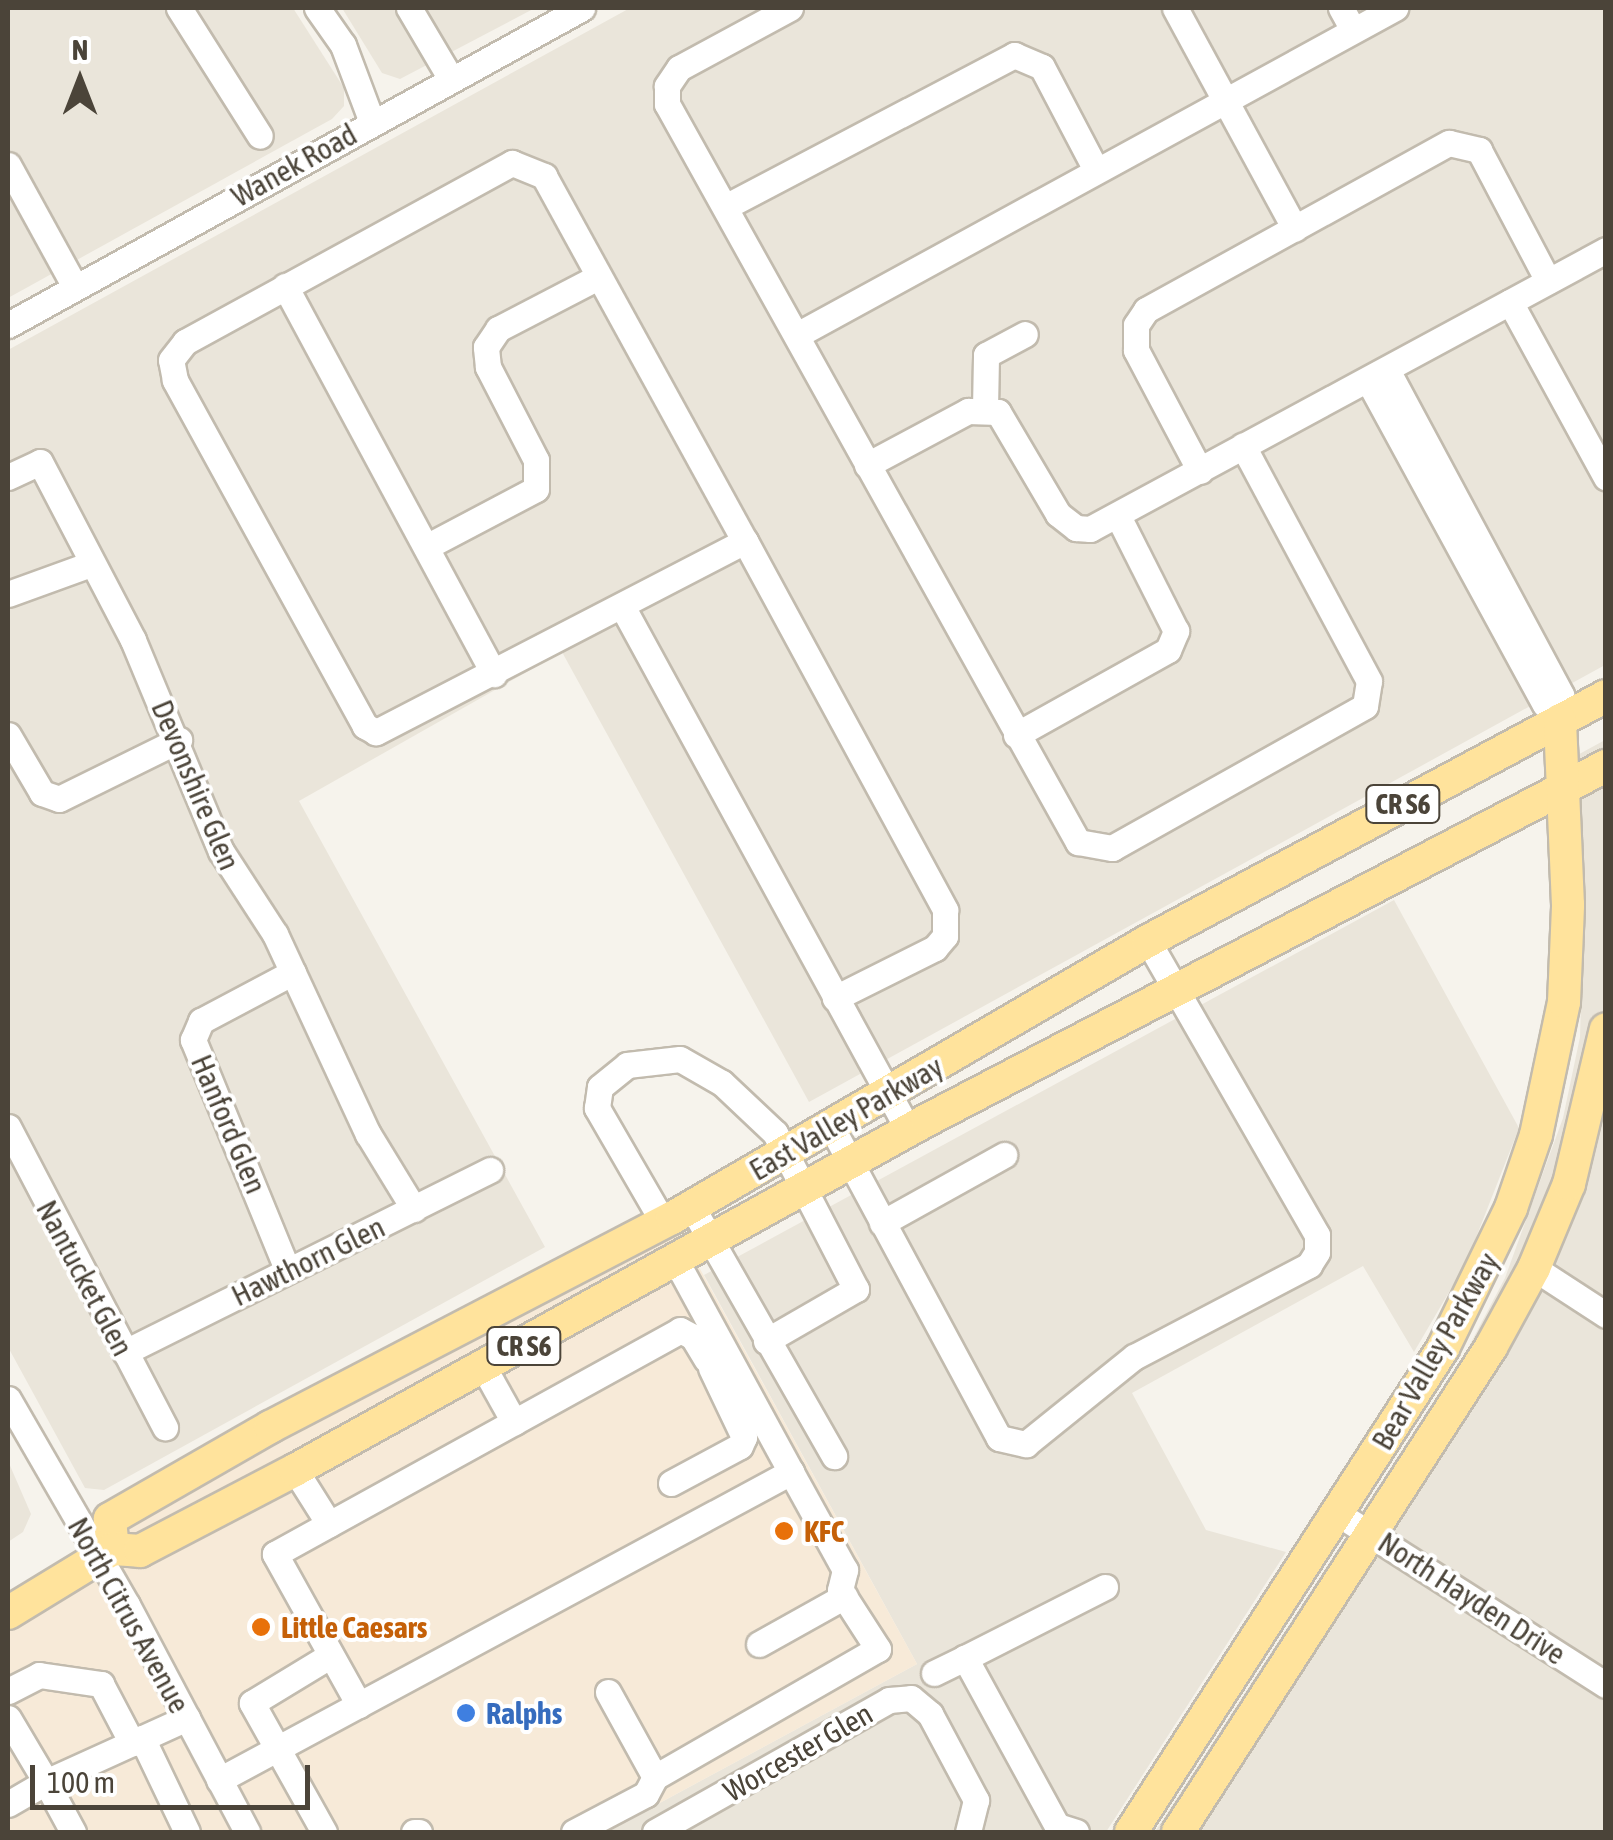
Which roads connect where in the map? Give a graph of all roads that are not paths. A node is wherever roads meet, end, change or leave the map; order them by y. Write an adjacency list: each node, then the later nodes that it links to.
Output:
1 (179, 8): 12 (street)
2 (317, 8): 11 (street)
3 (408, 8): 9 (street)
4 (582, 8): 9 (street, Wanek Road)
5 (790, 8): 15 (street)
6 (1175, 8): 10 (street)
7 (1395, 8): 8 (street)
8 (1347, 19): 10 (street)
9 (451, 79): 11 (street, Wanek Road)
10 (1226, 100): 14 (street); 16 (street)
11 (372, 122): 21 (street, Wanek Road)
12 (260, 136)
13 (8, 164): 21 (street)
14 (1096, 170): 15 (street); 25 (street)
15 (725, 207): 25 (street)
16 (1296, 230): 19 (street); 30 (street)
17 (1606, 250): 19 (street)
18 (598, 277): 20 (street); 34 (street); 35 (street)
19 (1548, 281): 22 (street)
20 (285, 286): 35 (street); 39 (street)
21 (75, 288): 23 (street, Wanek Road)
22 (1510, 302): 26 (street); 32 (street)
23 (8, 324)
24 (1024, 334): 27 (street)
25 (797, 335): 29 (street)
26 (1377, 375): 28 (street); 41 (street)
27 (985, 408): 29 (street); 33 (street)
28 (1244, 446): 30 (street); 43 (street)
29 (867, 465): 43 (street)
30 (1200, 471): 33 (street)
31 (8, 477): 36 (street, Devonshire Glen)
32 (1606, 477)
33 (1118, 516): 43 (street)
34 (745, 541): 38 (street); 50 (street)
35 (426, 547): 39 (street)
36 (91, 564): 37 (street); 44 (street, Devonshire Glen)
37 (8, 594)
38 (622, 606): 39 (street); 50 (street)
39 (494, 674)
40 (1606, 696): 41 (main road, East Valley Parkway / CR S6)
41 (1560, 720): 45 (main road); 46 (main road, Bear Valley Parkway); 47 (main road, East Valley Parkway / CR S6)
42 (8, 735): 44 (street)
43 (1016, 735)
44 (179, 740): 48 (street, Devonshire Glen)
45 (1603, 778): 46 (main road, East Valley Parkway / CR S6)
46 (1562, 789): 49 (main road, East Valley Parkway / CR S6); 81 (main road, Bear Valley Parkway)
47 (1148, 940): 49 (street); 52 (main road, East Valley Parkway / CR S6)
48 (293, 972): 62 (street, Devonshire Glen); 68 (street, Hanford Glen)
49 (1177, 992): 55 (main road, East Valley Parkway / CR S6); 64 (street)
50 (835, 998): 52 (street)
51 (1606, 1029): 67 (main road, Bear Valley Parkway)
52 (888, 1096): 54 (main road, East Valley Parkway / CR S6); 55 (street)
53 (8, 1127): 72 (street, Nantucket Glen)
54 (832, 1128): 56 (main road, East Valley Parkway / CR S6); 58 (street)
55 (909, 1131): 58 (main road, East Valley Parkway / CR S6)
56 (786, 1153): 60 (street); 61 (main road, East Valley Parkway / CR S6); 63 (street)
57 (1004, 1155): 64 (street)
58 (850, 1163): 60 (main road, East Valley Parkway / CR S6); 64 (street)
59 (490, 1170): 62 (street, Hawthorn Glen)
60 (804, 1189): 65 (main road, East Valley Parkway / CR S6); 71 (street)
61 (692, 1207): 63 (main road, East Valley Parkway / CR S6); 65 (street)
62 (414, 1209): 68 (street, Hawthorn Glen)
63 (663, 1222): 69 (main road, East Valley Parkway / CR S6)
64 (882, 1223)
65 (712, 1244): 66 (main road, East Valley Parkway / CR S6); 71 (street)
66 (677, 1263): 73 (main road, East Valley Parkway / CR S6); 79 (street)
67 (1534, 1268): 70 (street); 83 (main road, Bear Valley Parkway)
68 (287, 1270): 72 (street, Hawthorn Glen)
69 (564, 1274): 73 (main road); 84 (main road, East Valley Parkway / CR S6)
70 (1606, 1315)
71 (766, 1341): 77 (street)
72 (125, 1352): 76 (street, Nantucket Glen)
73 (484, 1368): 75 (street); 78 (main road, East Valley Parkway / CR S6)
74 (8, 1399): 84 (street, North Citrus Avenue)
75 (514, 1422): 80 (street); 82 (street)
76 (165, 1427)
77 (834, 1456)
78 (295, 1470): 82 (street); 84 (main road, East Valley Parkway / CR S6)
79 (792, 1472): 86 (street); 95 (street)
80 (671, 1483)
81 (1338, 1513): 83 (street, North Hayden Drive); 112 (main road, Bear Valley Parkway)
82 (328, 1524): 89 (street)
83 (1371, 1534): 92 (street, North Hayden Drive); 113 (main road, Bear Valley Parkway)
84 (106, 1555): 87 (main road, East Valley Parkway / CR S6); 97 (street, North Citrus Avenue)
85 (1106, 1587): 90 (street)
86 (844, 1596): 88 (street); 100 (street)
87 (8, 1614)
88 (759, 1644)
89 (331, 1654): 95 (street); 99 (street)
90 (965, 1658): 91 (street); 111 (street)
91 (934, 1673)
92 (1606, 1685)
93 (8, 1692): 98 (street)
94 (608, 1692): 100 (street)
95 (358, 1704): 99 (street)
96 (8, 1718): 102 (street)
97 (187, 1718): 98 (street); 101 (street, North Citrus Avenue)
98 (137, 1741): 102 (street); 105 (street)
99 (276, 1749): 101 (street); 107 (street)
100 (655, 1777): 108 (street)
101 (219, 1780): 106 (street, North Citrus Avenue)
102 (46, 1782): 103 (street); 104 (street)
103 (8, 1804)
104 (73, 1832)
105 (187, 1832)
106 (247, 1832)
107 (324, 1832)
108 (574, 1832)
109 (656, 1832): 110 (street, Worcester Glen)
110 (968, 1832)
111 (1076, 1832)
112 (1131, 1832)
113 (1178, 1832)

